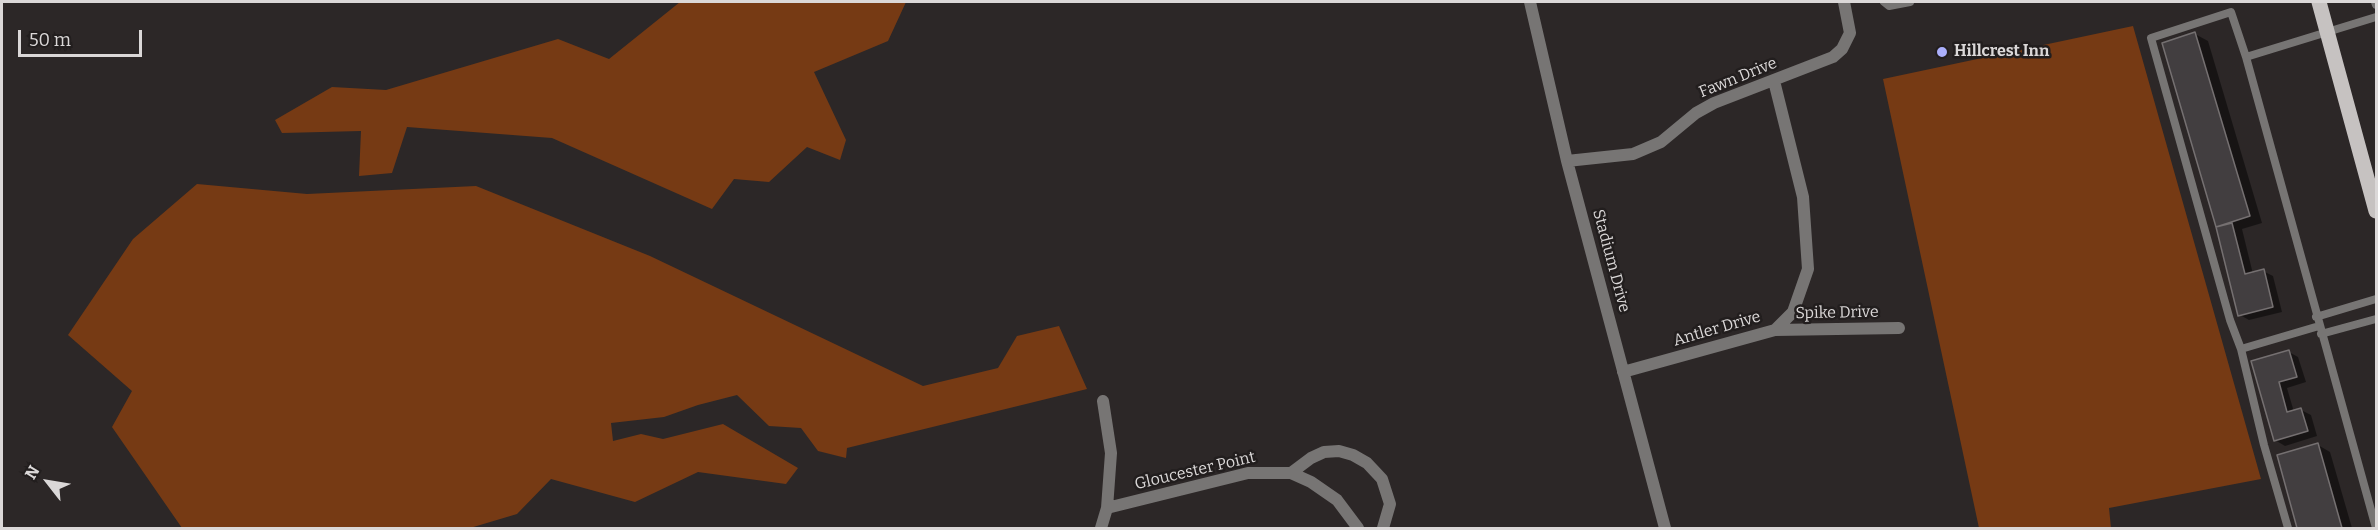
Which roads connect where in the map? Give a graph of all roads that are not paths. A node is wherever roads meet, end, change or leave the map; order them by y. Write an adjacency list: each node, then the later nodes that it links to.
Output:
1 (1530, 2): 10 (street, Stadium Drive)
2 (1844, 2): 9 (street, Fawn Drive)
3 (1884, 2): 4 (lane)
4 (1910, 2)
5 (2319, 2): 7 (main road)
6 (2376, 17): 7 (lane)
7 (2328, 33): 8 (lane); 11 (main road)
8 (2246, 57): 13 (lane); 18 (lane)
9 (1774, 81): 10 (street, Fawn Drive); 16 (street, Antler Drive)
10 (1567, 161): 19 (street, Stadium Drive)
11 (2376, 211)
12 (2376, 299): 13 (lane)
13 (2316, 317): 17 (lane)
14 (2376, 319): 17 (lane)
15 (1899, 328): 16 (street, Spike Drive)
16 (1775, 330): 19 (street, Antler Drive)
17 (2320, 330): 18 (lane); 28 (lane)
18 (2241, 349): 27 (lane)
19 (1623, 372): 26 (street, Stadium Drive)
20 (1103, 401): 22 (street)
21 (1291, 473): 22 (street, Gloucester Point); 24 (street, Gloucester Point); 25 (street)
22 (1107, 508): 23 (street)
23 (1101, 528)
24 (1358, 528)
25 (1383, 528)
26 (1665, 528)
27 (2288, 528)
28 (2376, 528)

